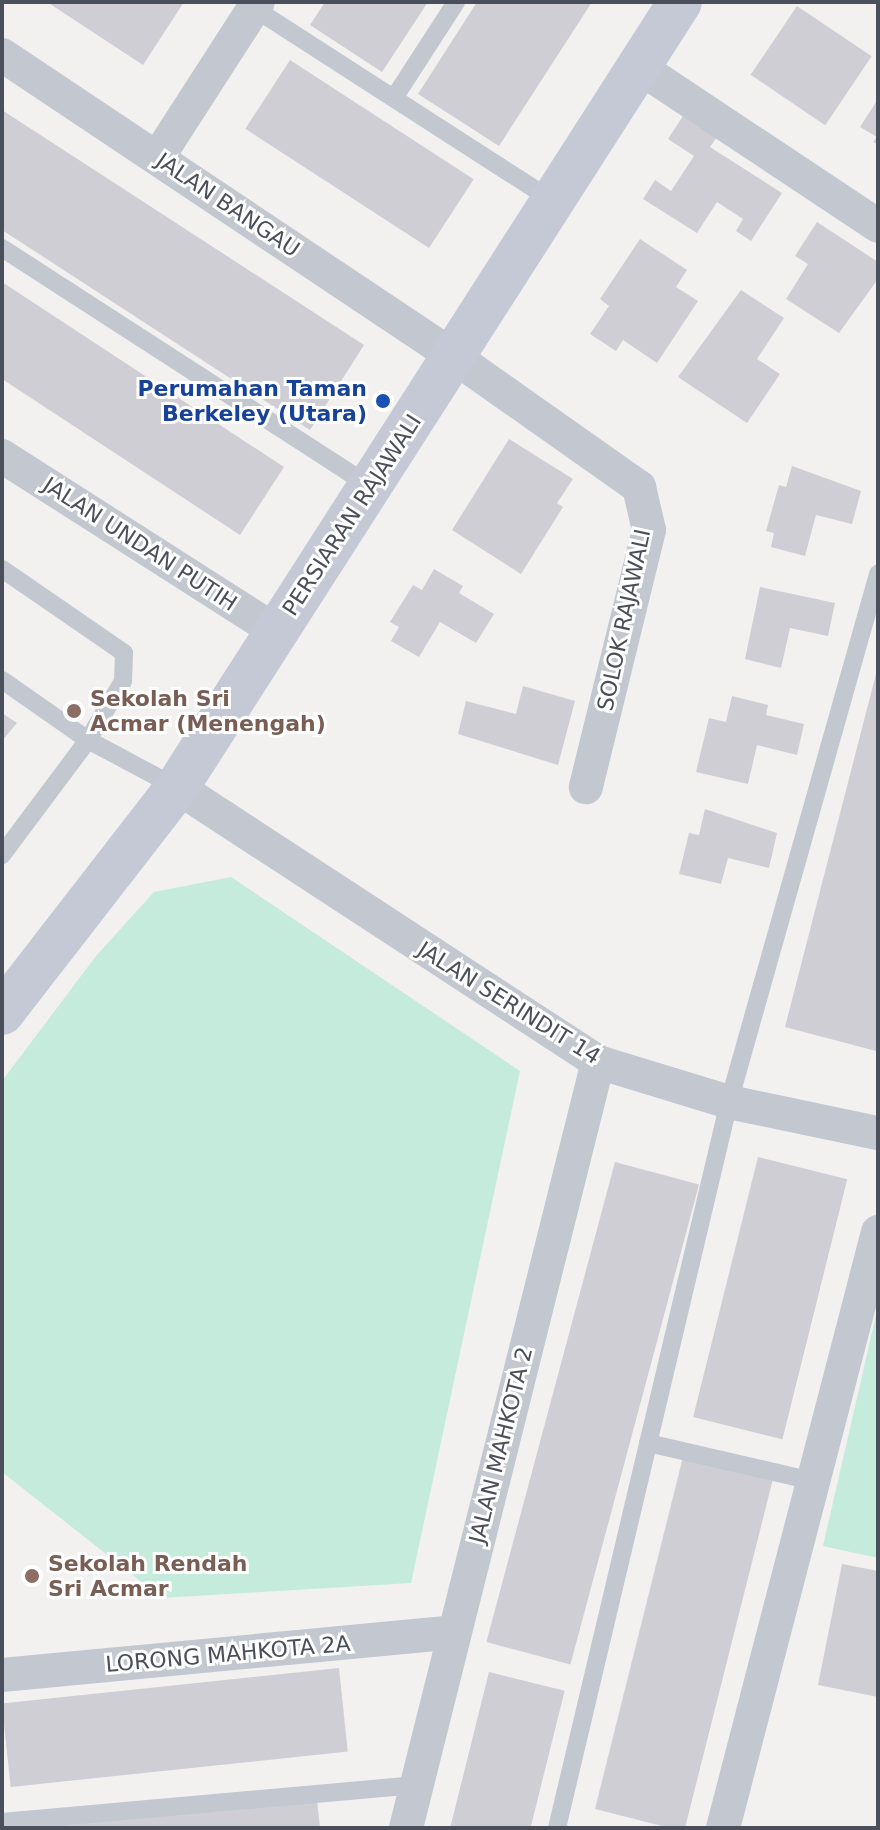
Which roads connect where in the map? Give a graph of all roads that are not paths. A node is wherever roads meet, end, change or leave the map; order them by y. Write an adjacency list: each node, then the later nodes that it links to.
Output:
1 (456, 2): 6 (lane)
2 (680, 2): 5 (street, PERSIARAN RAJAWALI)
3 (252, 4): 6 (lane); 7 (street)
4 (5, 64): 7 (street, JALAN BANGAU)
5 (639, 67): 8 (street, PERSIARAN RAJAWALI); 9 (street)
6 (394, 98): 8 (lane)
7 (158, 157): 11 (street, JALAN BANGAU)
8 (553, 201): 11 (street, PERSIARAN RAJAWALI)
9 (878, 226)
10 (2, 248): 13 (lane)
11 (453, 356): 13 (street, PERSIARAN RAJAWALI); 21 (street, SOLOK RAJAWALI)
12 (2, 456): 17 (street, JALAN UNDAN PUTIH)
13 (370, 486): 17 (street, PERSIARAN RAJAWALI)
14 (2, 569): 19 (lane)
15 (878, 574): 16 (lane)
16 (873, 617): 25 (lane)
17 (277, 632): 20 (street, PERSIARAN RAJAWALI)
18 (2, 680): 19 (lane)
19 (88, 740): 20 (lane); 22 (lane)
20 (177, 787): 23 (street, PERSIARAN RAJAWALI); 24 (street, JALAN SERINDIT 14)
21 (586, 787)
22 (2, 855)
23 (2, 1013)
24 (598, 1062): 25 (street, JALAN SERINDIT 14); 30 (street, JALAN MAHKOTA 2)
25 (729, 1102): 26 (street, JALAN SERINDIT 14); 28 (lane)
26 (878, 1133)
27 (878, 1232): 29 (street)
28 (648, 1443): 29 (lane); 35 (lane)
29 (813, 1481): 36 (street)
30 (454, 1632): 31 (street, LORONG MAHKOTA 2A); 32 (street, JALAN MAHKOTA 2)
31 (2, 1675)
32 (416, 1785): 33 (lane); 34 (street, JALAN MAHKOTA 2)
33 (2, 1822)
34 (406, 1828)
35 (557, 1828)
36 (723, 1828)

